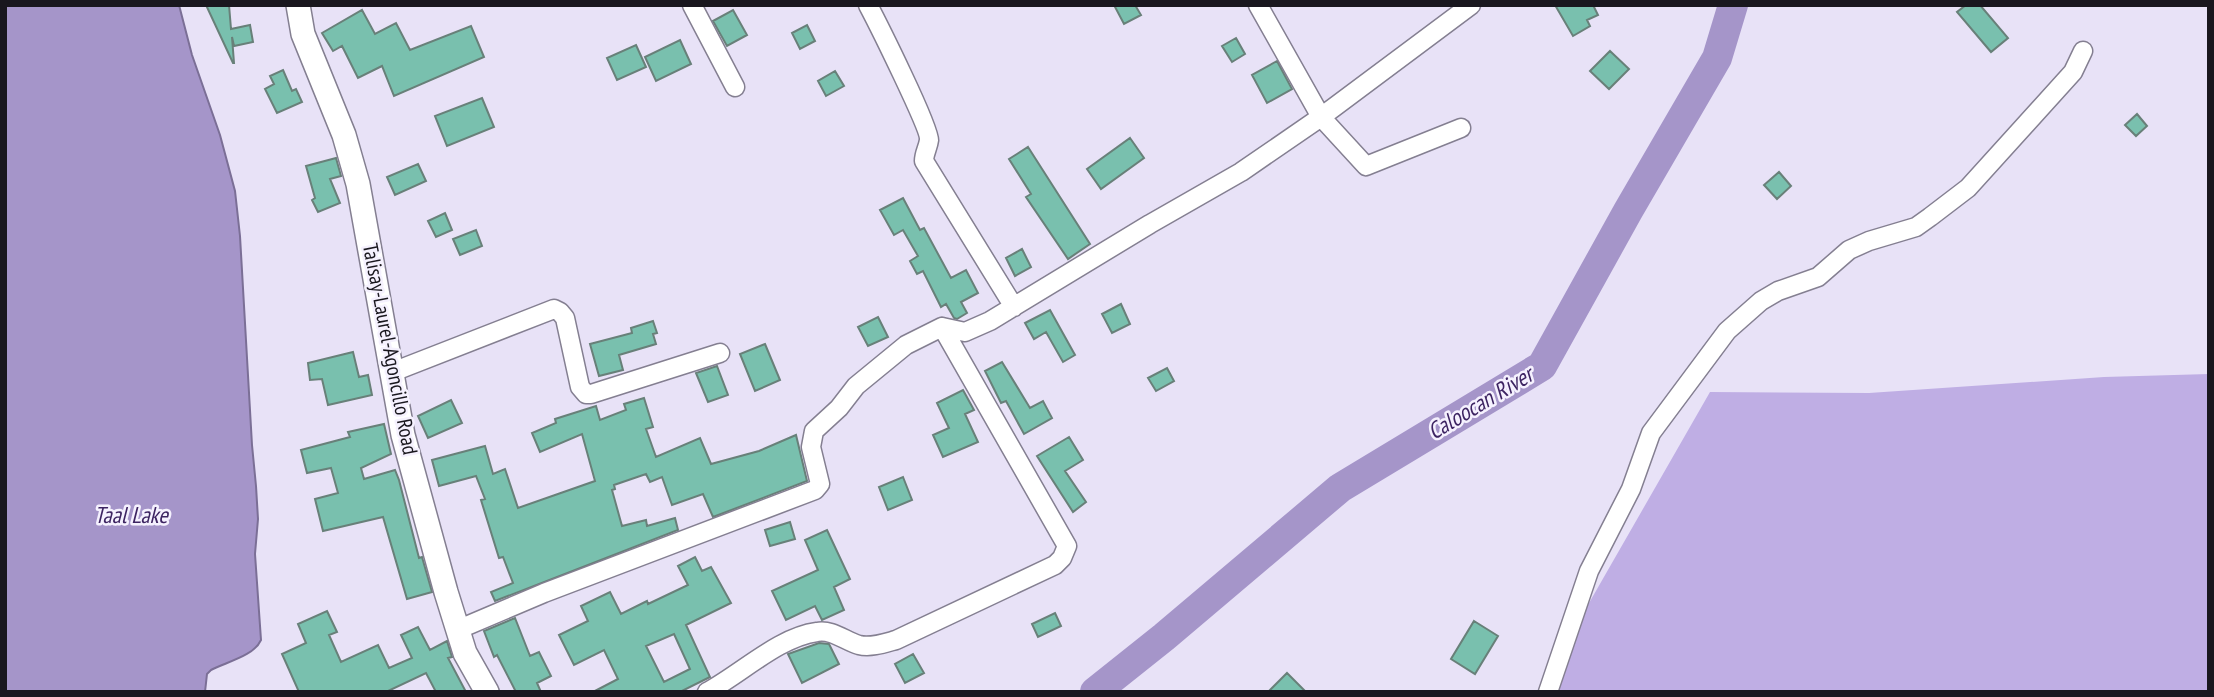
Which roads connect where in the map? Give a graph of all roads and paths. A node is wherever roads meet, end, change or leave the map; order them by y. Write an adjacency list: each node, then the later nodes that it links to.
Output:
1 (692, 5): 7 (street)
2 (868, 5): 10 (street)
3 (1258, 5): 8 (street)
4 (1471, 5): 8 (street)
5 (303, 6): 13 (main road, Talisay-Laurel-Agoncillo Road)
6 (2083, 51): 17 (street)
7 (734, 88)
8 (1321, 117): 9 (street); 10 (street)
9 (1461, 128)
10 (1014, 307): 11 (street)
11 (942, 327): 14 (street); 16 (street)
12 (720, 353): 13 (street)
13 (390, 373): 14 (main road, Talisay-Laurel-Agoncillo Road)
14 (457, 630): 15 (main road, Talisay-Laurel-Agoncillo Road)
15 (487, 692)
16 (707, 692)
17 (1548, 692)

